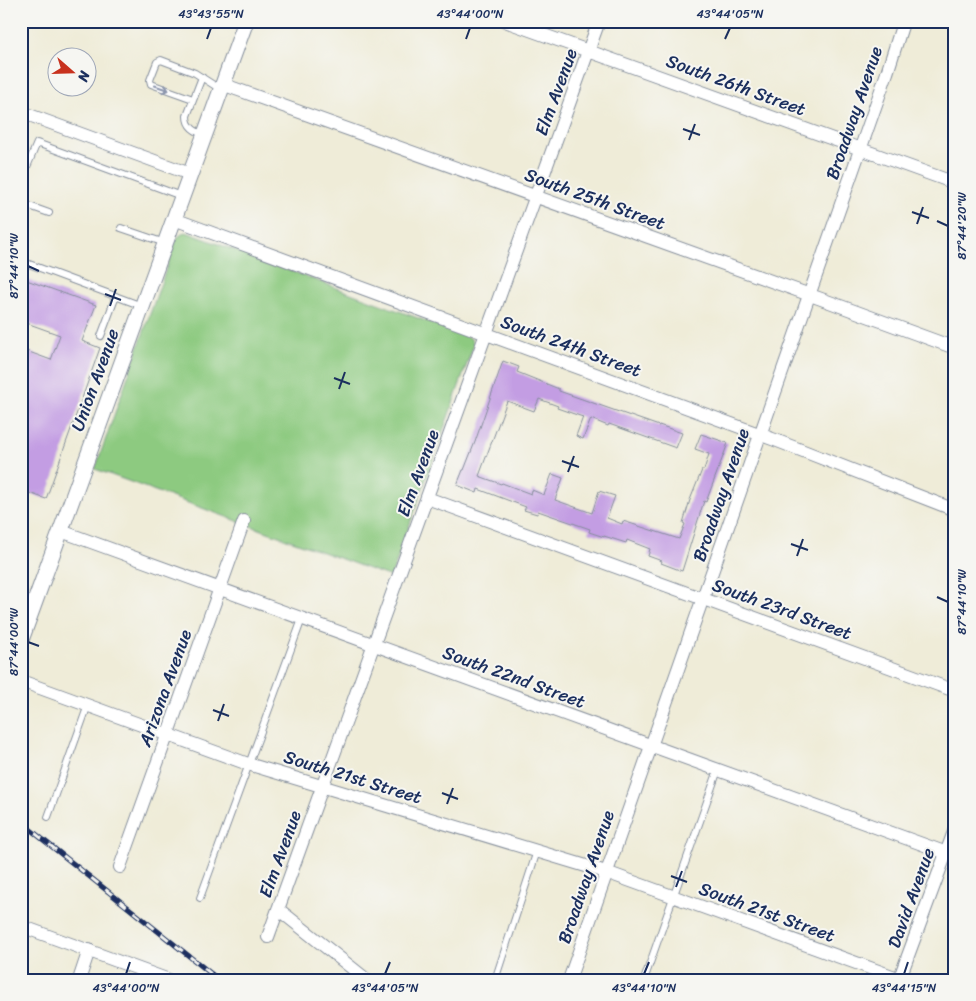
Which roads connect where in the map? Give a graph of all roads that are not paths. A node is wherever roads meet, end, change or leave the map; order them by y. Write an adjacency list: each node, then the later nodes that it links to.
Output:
1 (246, 21): 7 (street, Union Avenue)
2 (505, 21): 5 (street, South 26th Street)
3 (599, 21): 5 (street, Elm Avenue)
4 (902, 21): 11 (street, Broadway Avenue)
5 (589, 51): 11 (street, South 26th Street); 16 (street, Elm Avenue)
6 (202, 77): 7 (lane); 8 (lane); 8 (lane, one-way to 8)
7 (221, 87): 10 (street, Union Avenue); 16 (street, South 25th Street)
8 (193, 99): 10 (lane)
9 (21, 112): 12 (street)
10 (204, 135): 12 (street, Union Avenue)
11 (860, 149): 14 (street, South 26th Street); 23 (street, Broadway Avenue)
12 (190, 174): 15 (street, Union Avenue)
13 (21, 181): 15 (lane)
14 (955, 183)
15 (182, 196): 19 (street, Union Avenue)
16 (537, 196): 23 (street, South 25th Street); 26 (street, Elm Avenue)
17 (21, 203): 18 (lane)
18 (49, 214)
19 (174, 219): 21 (street, Union Avenue); 26 (street, South 24th Street)
20 (121, 228): 21 (lane)
21 (165, 243): 25 (street, Union Avenue)
22 (21, 261): 24 (lane)
23 (809, 294): 28 (street, South 25th Street); 29 (street, Broadway Avenue)
24 (116, 296): 25 (lane); 27 (lane)
25 (142, 306): 33 (street, Union Avenue)
26 (487, 334): 29 (street, South 24th Street); 30 (street, Elm Avenue)
27 (101, 336)
28 (955, 348)
29 (760, 434): 31 (street, South 24th Street); 35 (street, Broadway Avenue)
30 (427, 498): 35 (street, South 23rd Street); 39 (street, Elm Avenue)
31 (955, 510)
32 (244, 522): 34 (street, Arizona Avenue)
33 (61, 530): 34 (street, South 22nd Street); 36 (street, Union Avenue)
34 (220, 589): 37 (street, South 22nd Street); 43 (street, Arizona Avenue)
35 (703, 599): 41 (street, South 23rd Street); 44 (street, Broadway Avenue)
36 (27, 604): 38 (street, Union Avenue)
37 (302, 619): 39 (street, South 22nd Street); 45 (lane)
38 (21, 640)
39 (374, 645): 44 (street, South 22nd Street); 47 (street, Elm Avenue)
40 (21, 681): 42 (street, South 21st Street)
41 (955, 691)
42 (88, 705): 43 (street, South 21st Street); 48 (lane)
43 (167, 735): 45 (street, South 21st Street); 52 (street, Arizona Avenue)
44 (650, 746): 46 (street, South 22nd Street); 53 (street, Broadway Avenue)
45 (248, 764): 47 (street, South 21st Street); 55 (lane)
46 (718, 770): 51 (street, South 22nd Street); 54 (lane)
47 (323, 787): 50 (street, South 21st Street); 56 (street, Elm Avenue)
48 (48, 817)
49 (955, 829): 51 (street, David Avenue)
50 (537, 851): 53 (street, South 21st Street); 64 (lane)
51 (950, 855): 60 (street, David Avenue)
52 (120, 867)
53 (606, 872): 54 (street, South 21st Street); 65 (street, Broadway Avenue)
54 (673, 897): 60 (street, South 21st Street); 66 (lane)
55 (200, 898)
56 (278, 909): 58 (street, Elm Avenue); 63 (street)
57 (21, 926): 59 (street)
58 (268, 937)
59 (90, 950): 61 (street); 62 (street)
60 (900, 979)
61 (79, 980)
62 (169, 980)
63 (367, 980)
64 (495, 980)
65 (569, 980)
66 (644, 980)

